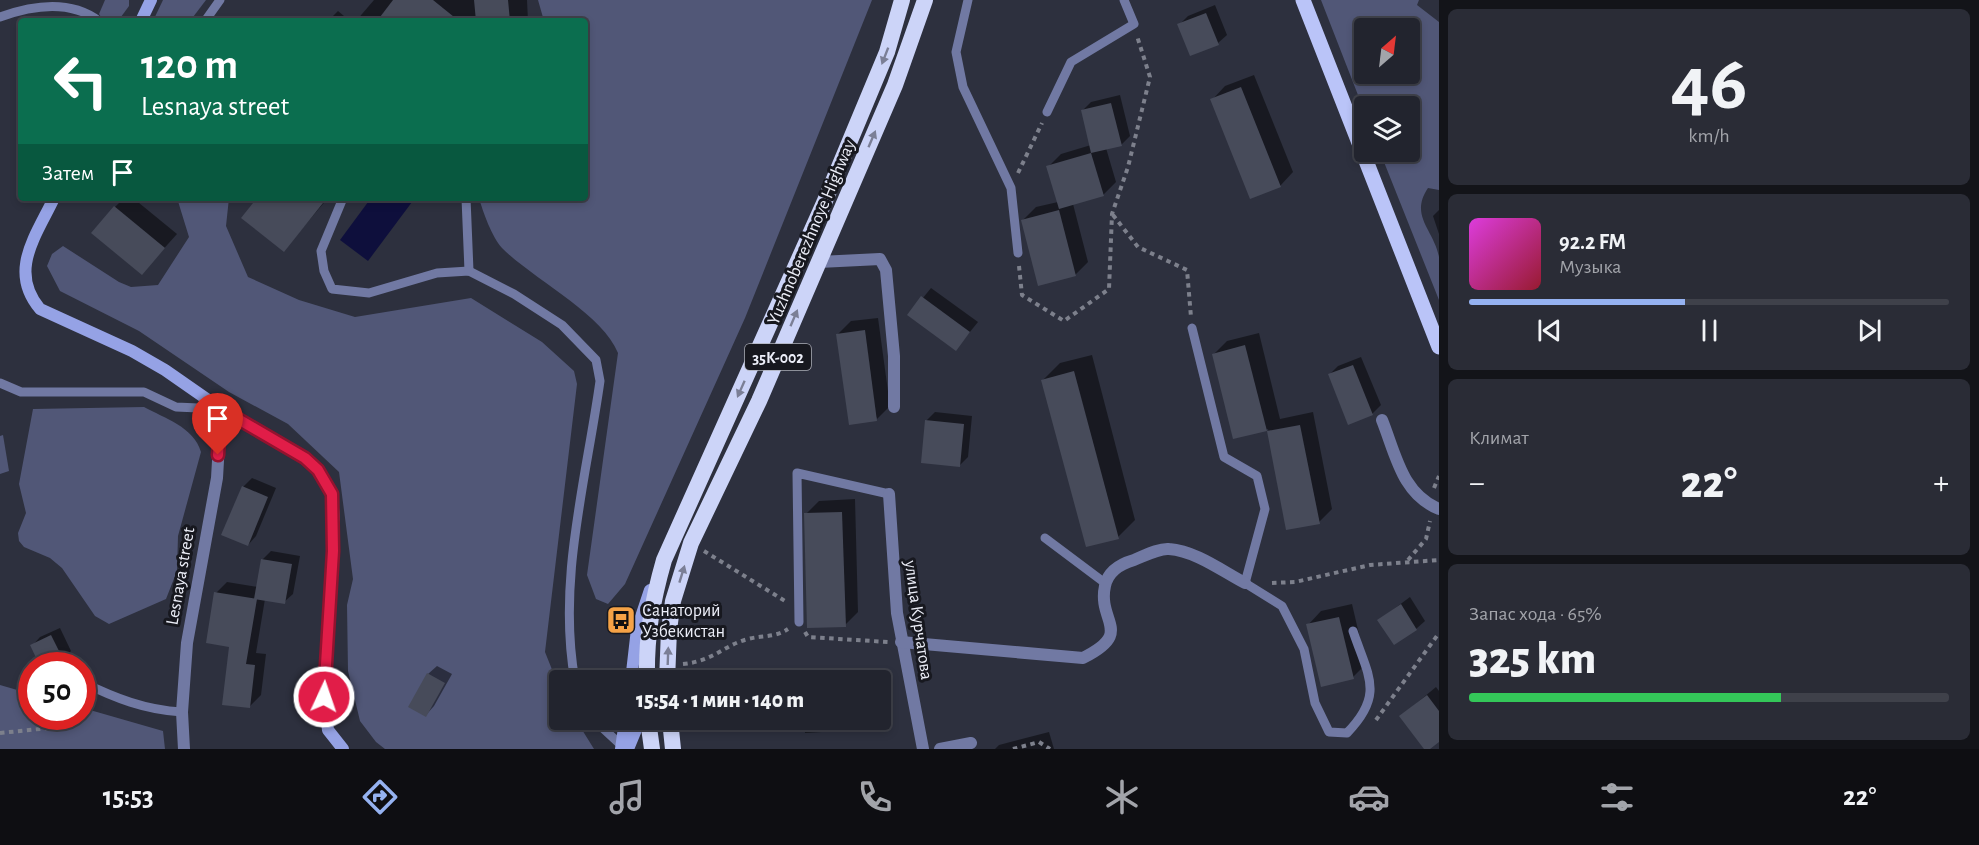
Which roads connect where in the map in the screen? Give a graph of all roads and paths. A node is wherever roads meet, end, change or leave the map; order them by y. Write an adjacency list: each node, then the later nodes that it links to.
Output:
1 (152, 0): 11 (main road)
2 (220, 0): 12 (lane)
3 (902, 0): 36 (highway, Yuzhnoberezhnoye Highway, one-way to 36)
4 (925, 0): 23 (highway, Yuzhnoberezhnoye Highway / 35К-002, one-way to 4)
5 (968, 0): 17 (lane)
6 (1124, 0): 13 (lane)
7 (1303, 0): 27 (main road)
8 (1311, 0): 14 (main road)
9 (0, 17): 10 (lane)
10 (95, 18)
11 (143, 18)
12 (207, 18)
13 (1134, 24): 15 (lane); 21 (path)
14 (1354, 111)
15 (1047, 112): 17 (path)
16 (1374, 162): 25 (main road)
17 (1011, 188): 22 (lane)
18 (53, 201): 30 (main road)
19 (342, 201): 24 (lane)
20 (466, 201): 24 (lane)
21 (1112, 214): 22 (path); 26 (path)
22 (1018, 253)
23 (819, 262): 29 (street); 35 (highway, Yuzhnoberezhnoye Highway / 35К-002, one-way to 23)
24 (469, 271): 46 (lane)
25 (1439, 327)
26 (1192, 328): 39 (lane)
27 (1439, 347)
28 (0, 383): 30 (lane)
29 (894, 407)
30 (221, 409): 52 (street, Lesnaya street); 63 (main road)
31 (1382, 420): 33 (street)
32 (889, 494): 40 (lane); 44 (street, улица Курчатова)
33 (1439, 509)
34 (1045, 538): 38 (lane)
35 (691, 543): 40 (path); 49 (highway, Yuzhnoberezhnoye Highway / 35К-002, one-way to 35)
36 (664, 560): 47 (main road); 48 (highway, Yuzhnoberezhnoye Highway)
37 (1439, 560): 39 (path)
38 (1105, 583): 39 (street); 44 (street)
39 (1245, 584): 42 (lane)
40 (799, 610): 41 (lane)
41 (799, 622): 44 (path); 45 (path)
42 (1353, 631)
43 (1439, 633): 51 (path)
44 (901, 642): 66 (street, улица Курчатова)
45 (677, 664)
46 (573, 670)
47 (632, 670)
48 (647, 670)
49 (667, 670)
50 (96, 688): 52 (lane)
51 (1386, 710)
52 (182, 712): 62 (street, Lesnaya street)
53 (30, 730): 59 (path)
54 (604, 730): 61 (lane)
55 (624, 730): 61 (main road)
56 (634, 730): 61 (main road)
57 (649, 730): 64 (highway)
58 (671, 730): 65 (highway)
59 (0, 733)
60 (971, 743): 67 (street)
61 (623, 748)
62 (183, 749)
63 (343, 749)
64 (652, 749)
65 (673, 749)
66 (923, 749)
67 (940, 749)
68 (1013, 749): 69 (path)
69 (1050, 749)

